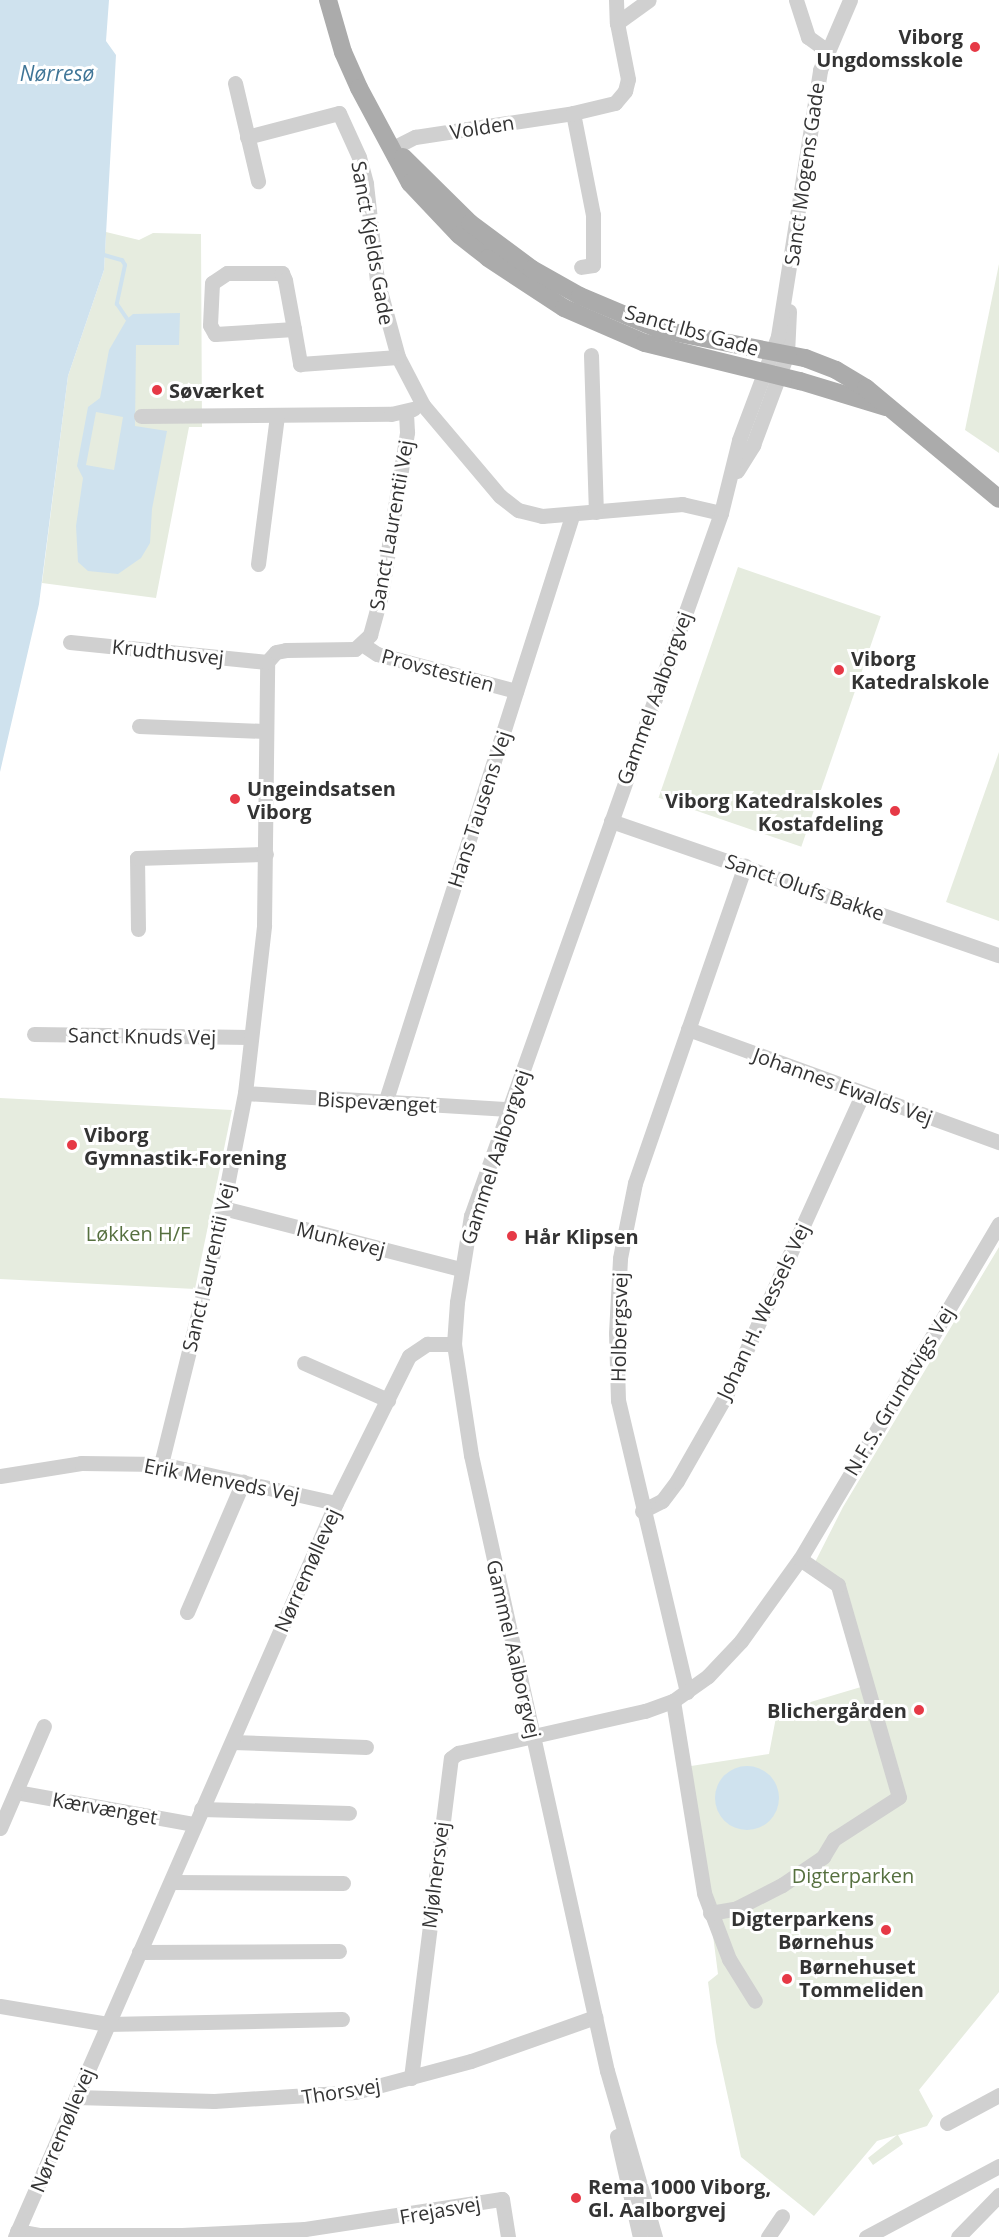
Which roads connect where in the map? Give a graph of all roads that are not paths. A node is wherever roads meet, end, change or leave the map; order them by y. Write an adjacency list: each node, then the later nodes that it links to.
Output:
1 (328, 0): 11 (main road, Sanct Ibs Gade)
2 (616, 0): 6 (street, Volden)
3 (648, 0): 6 (street)
4 (796, 0): 7 (street)
5 (850, 0): 7 (street, Sanct Mogens Gade)
6 (617, 23): 9 (street, Volden)
7 (826, 50): 15 (street, Sanct Mogens Gade)
8 (235, 83): 10 (street)
9 (573, 113): 11 (street, Volden); 13 (street)
10 (247, 137): 12 (street); 17 (street, Sanct Kjelds Gade)
11 (393, 148): 15 (main road, Sanct Ibs Gade); 18 (main road, Sanct Ibs Gade)
12 (258, 181)
13 (581, 267)
14 (294, 330): 14 (street); 17 (street)
15 (779, 352): 18 (street, Sanct Mogens Gade); 20 (main road, Sanct Ibs Gade)
16 (591, 355): 25 (street)
17 (398, 357): 19 (street, Sanct Kjelds Gade)
18 (771, 375): 20 (main road, Sanct Ibs Gade); 26 (street, Gammel Aalborgvej)
19 (423, 405): 21 (street); 27 (street, Sanct Kjelds Gade)
20 (886, 407): 24 (main road, Sanct Ibs Gade)
21 (405, 412): 23 (street); 30 (street, Sanct Laurentii Vej)
22 (141, 416): 23 (street)
23 (276, 416): 28 (street)
24 (999, 499)
25 (596, 512): 26 (street, Sanct Kjelds Gade); 27 (street, Sanct Kjelds Gade)
26 (721, 513): 35 (street, Gammel Aalborgvej)
27 (572, 516): 32 (street, Hans Tausens Vej)
28 (258, 564)
29 (70, 642): 31 (street, Krudthusvej)
30 (362, 644): 31 (street); 32 (street, Provstestien)
31 (267, 662): 34 (street, Sanct Laurentii Vej)
32 (516, 690): 45 (street, Hans Tausens Vej)
33 (139, 726): 34 (street)
34 (265, 731): 36 (street, Sanct Laurentii Vej)
35 (611, 821): 37 (street, Sanct Olufs Bakke); 46 (street, Gammel Aalborgvej)
36 (266, 854): 38 (street); 42 (street, Sanct Laurentii Vej)
37 (745, 866): 39 (street, Sanct Olufs Bakke); 40 (street, Holbergsvej)
38 (138, 929)
39 (999, 955)
40 (688, 1029): 44 (street, Johannes Ewalds Vej); 58 (street, Holbergsvej)
41 (34, 1034): 42 (street, Sanct Knuds Vej)
42 (250, 1037): 43 (street, Sanct Laurentii Vej)
43 (245, 1094): 45 (street, Bispevænget); 48 (street, Sanct Laurentii Vej)
44 (862, 1095): 47 (street, Johannes Ewalds Vej); 58 (street, Johan H. Wessels Vej)
45 (385, 1102): 46 (street, Bispevænget)
46 (509, 1109): 50 (street, Gammel Aalborgvej)
47 (999, 1142)
48 (223, 1208): 50 (street, Munkevej); 54 (street, Sanct Laurentii Vej)
49 (999, 1224): 59 (street, N.F.S. Grundtvigs Vej)
50 (460, 1269): 51 (street, Gammel Aalborgvej)
51 (454, 1344): 53 (street, Nørremøllevej); 64 (street, Gammel Aalborgvej)
52 (304, 1363): 53 (street)
53 (388, 1400): 57 (street, Nørremøllevej)
54 (161, 1464): 55 (street, Erik Menveds Vej); 56 (street, Erik Menveds Vej)
55 (0, 1476)
56 (243, 1482): 57 (street, Erik Menveds Vej); 60 (street)
57 (336, 1503): 65 (street, Nørremøllevej)
58 (642, 1511): 61 (street, Holbergsvej)
59 (800, 1559): 61 (street, N.F.S. Grundtvigs Vej); 74 (street)
60 (187, 1612)
61 (687, 1692): 62 (street, N.F.S. Grundtvigs Vej)
62 (673, 1701): 64 (street, N.F.S. Grundtvigs Vej); 74 (street)
63 (44, 1726): 67 (street)
64 (533, 1737): 79 (street, Gammel Aalborgvej); 83 (street, Mjølnersvej)
65 (232, 1742): 66 (street); 68 (street, Nørremøllevej)
66 (366, 1747)
67 (16, 1792): 70 (street, Kærvænget); 71 (street)
68 (201, 1809): 69 (street); 70 (street, Nørremøllevej)
69 (349, 1813)
70 (194, 1824): 72 (street, Nørremøllevej)
71 (0, 1827)
72 (171, 1882): 73 (street); 76 (street, Nørremøllevej)
73 (343, 1882)
74 (710, 1913): 77 (street)
75 (339, 1951): 76 (street)
76 (139, 1952): 81 (street, Nørremøllevej)
77 (755, 2001)
78 (0, 2006): 81 (street)
79 (595, 2017): 82 (street, Gammel Aalborgvej); 83 (street, Thorsvej)
80 (342, 2019): 81 (street)
81 (107, 2024): 85 (street, Nørremøllevej)
82 (607, 2071): 92 (street, Gammel Aalborgvej); 93 (street, Gammel Aalborgvej)
83 (411, 2078): 85 (street, Thorsvej)
84 (999, 2095): 86 (street)
85 (76, 2097): 90 (street, Nørremøllevej)
86 (947, 2123)
87 (999, 2166): 95 (street)
88 (999, 2195): 96 (street)
89 (782, 2216): 94 (street)
90 (16, 2234): 91 (street, Frejasvej)
91 (508, 2237)
92 (640, 2237)
93 (655, 2237)
94 (768, 2237)
95 (866, 2237)
96 (958, 2237)

